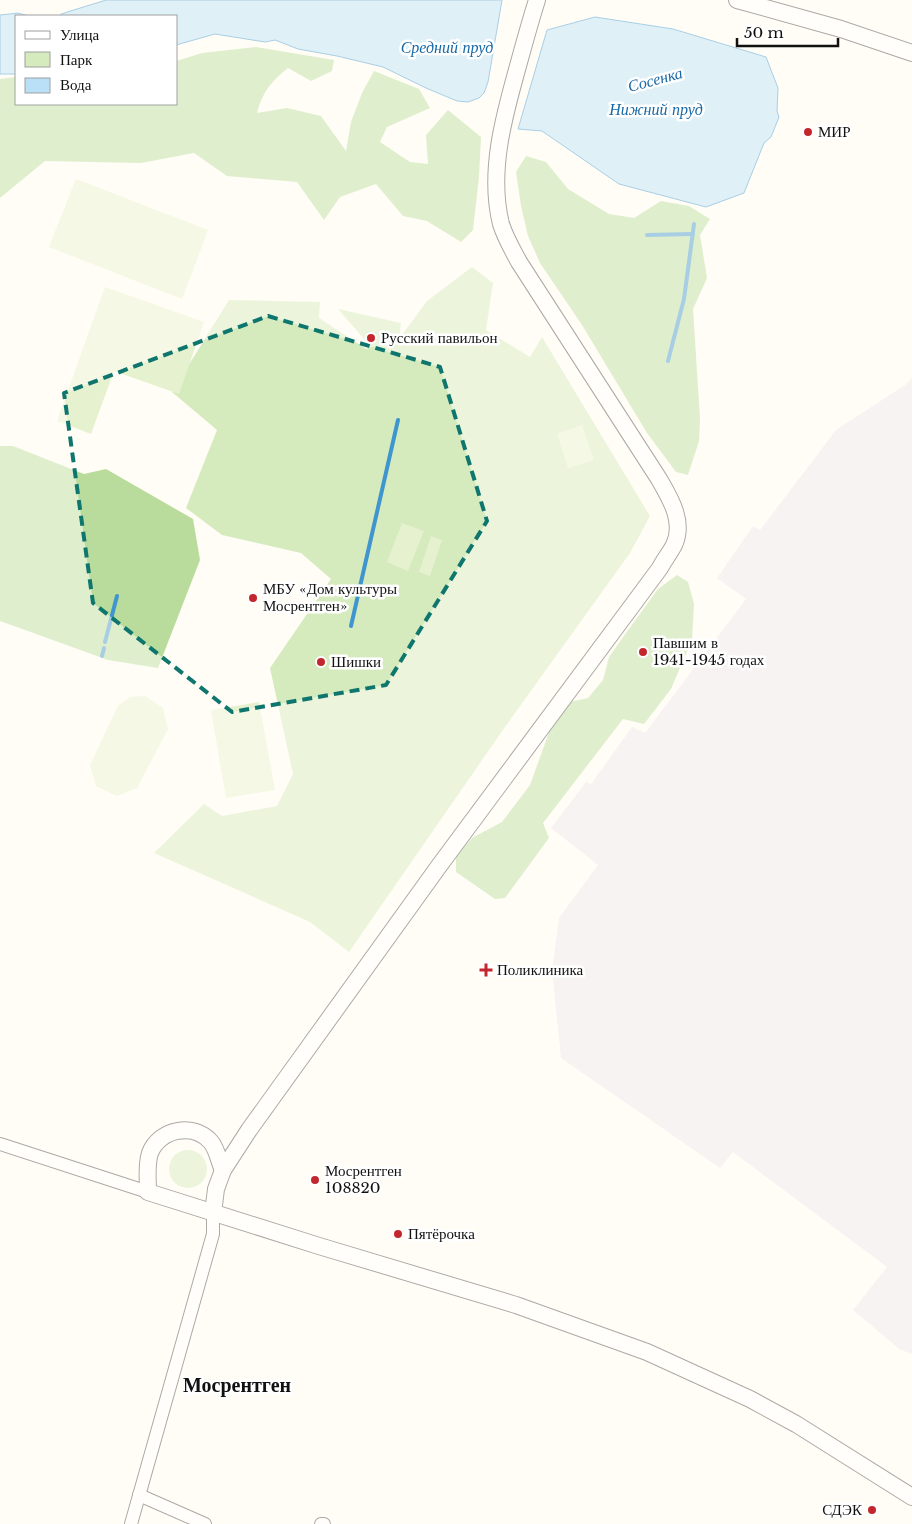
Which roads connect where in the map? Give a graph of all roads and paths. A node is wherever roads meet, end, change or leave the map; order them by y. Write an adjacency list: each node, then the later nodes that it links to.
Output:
1 (737, 0): 3 (street)
2 (535, 3): 5 (street)
3 (912, 53)
4 (0, 1144): 6 (street)
5 (223, 1170): 6 (street); 7 (street)
6 (148, 1192): 7 (street)
7 (213, 1213): 8 (street); 9 (street)
8 (139, 1495): 10 (street); 11 (street)
9 (912, 1497)
10 (131, 1524)
11 (205, 1524)

